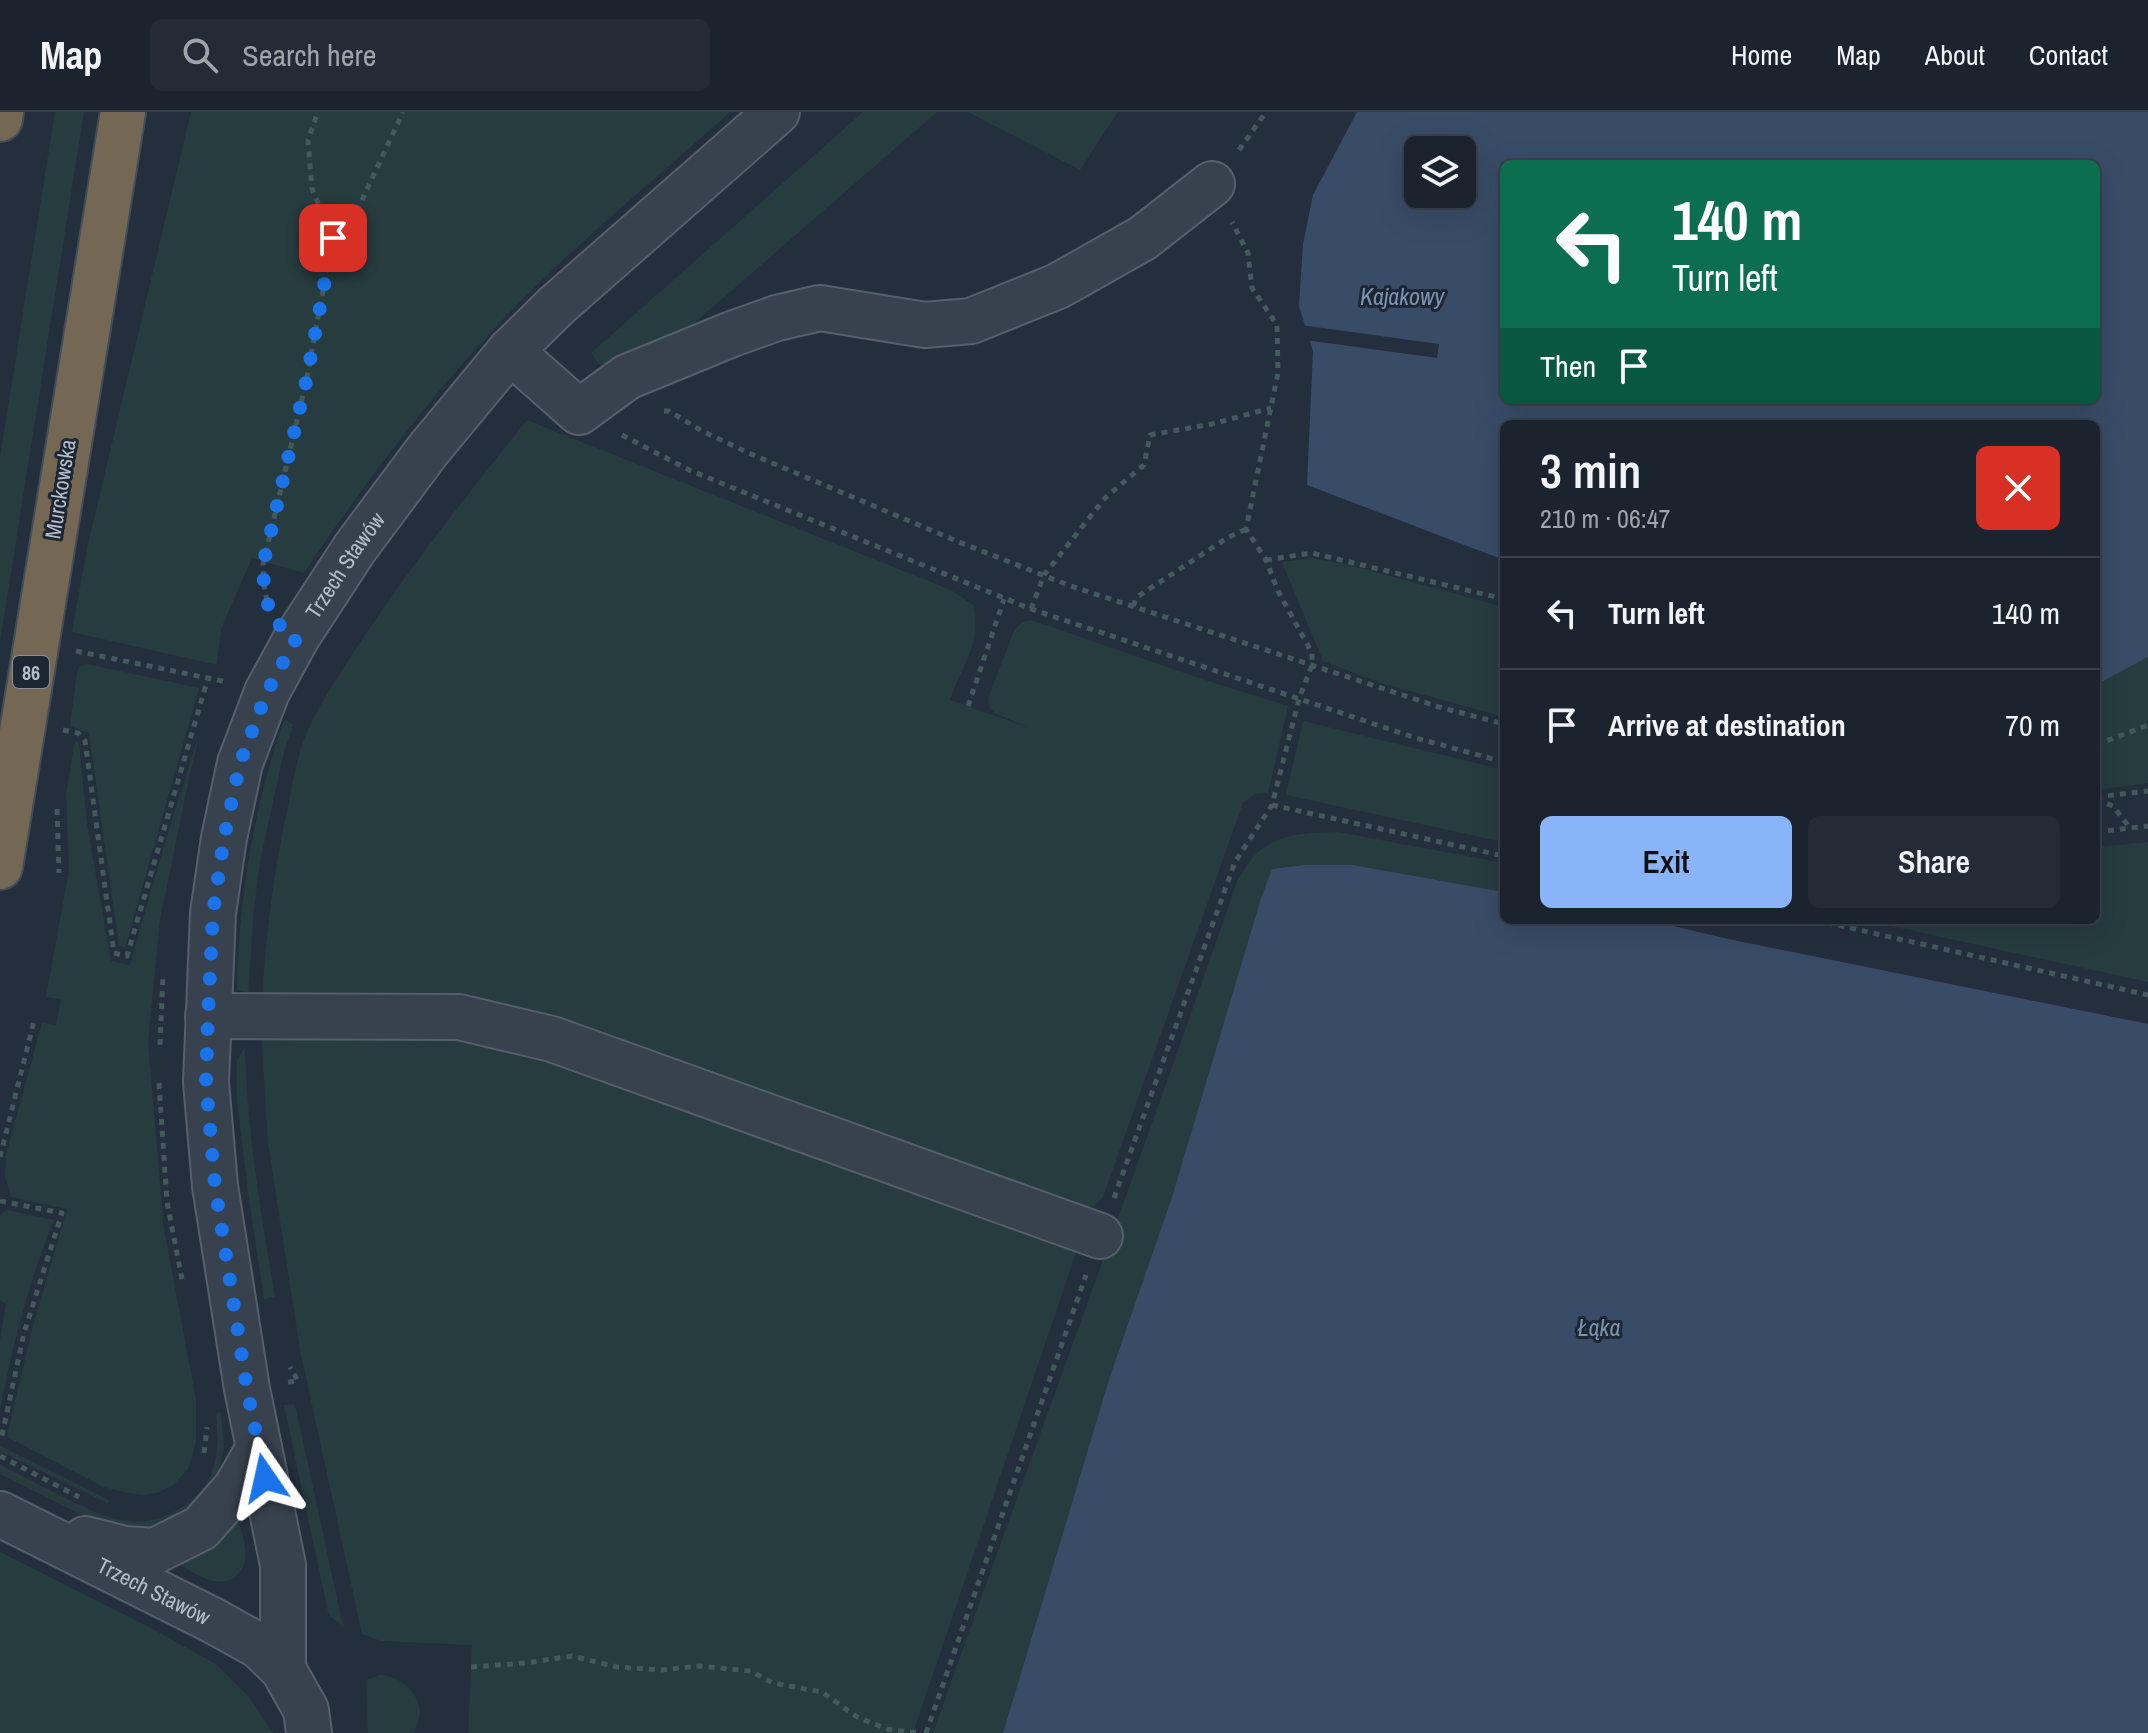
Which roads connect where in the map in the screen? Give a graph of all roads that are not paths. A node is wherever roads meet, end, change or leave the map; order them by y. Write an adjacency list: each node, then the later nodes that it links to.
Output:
1 (1, 112): 4 (highway)
2 (123, 112): 7 (highway, Murckowska / 86)
3 (777, 112): 6 (street, Trzech Stawów)
4 (0, 119)
5 (1212, 184): 6 (street)
6 (510, 351): 8 (street, Trzech Stawów)
7 (0, 867)
8 (208, 1016): 9 (street); 10 (street, Trzech Stawów)
9 (1100, 1236)
10 (259, 1448): 11 (street, Trzech Stawów); 12 (street, Trzech Stawów)
11 (9, 1518): 12 (street, Trzech Stawów)
12 (283, 1669): 13 (street, Trzech Stawów)
13 (309, 1733)

